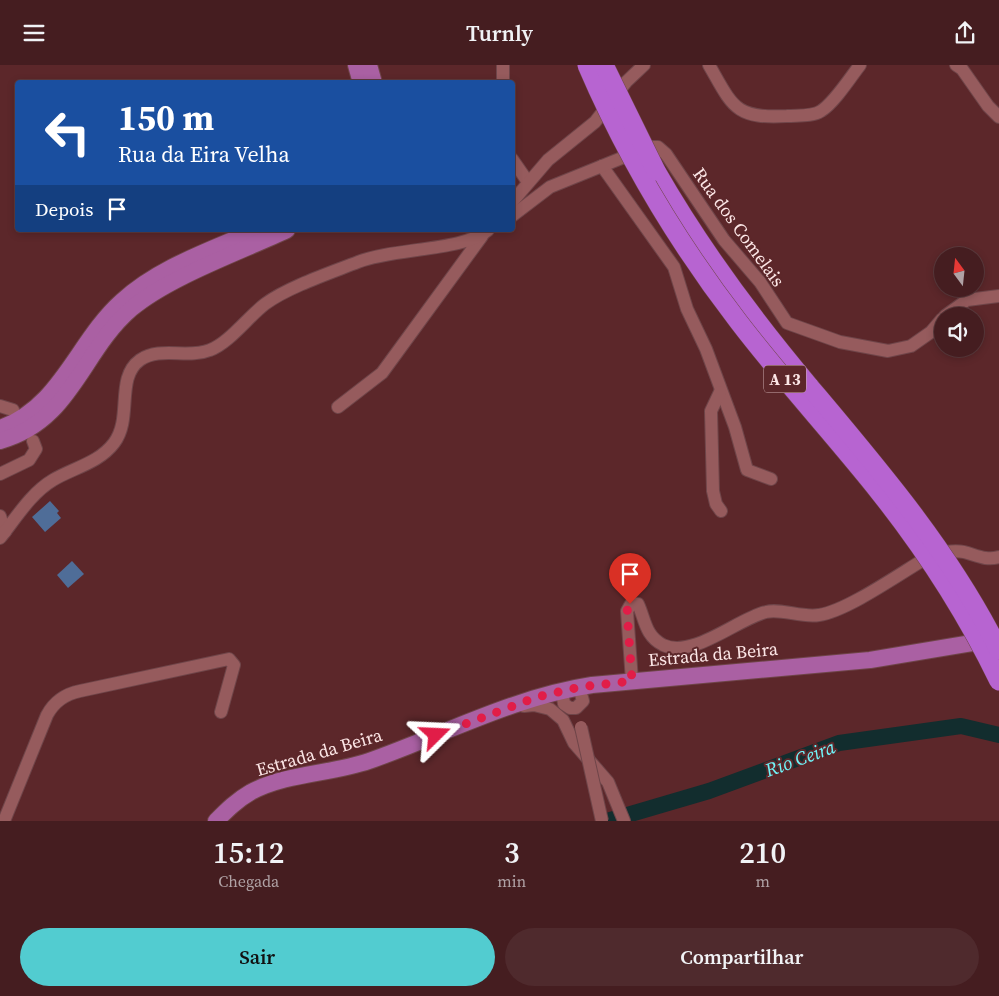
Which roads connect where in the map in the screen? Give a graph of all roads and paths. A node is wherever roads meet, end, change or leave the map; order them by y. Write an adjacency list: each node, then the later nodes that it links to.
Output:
1 (356, 65): 10 (main road)
2 (369, 65): 11 (main road)
3 (503, 65): 12 (street)
4 (587, 65): 41 (highway, A 13, bridge)
5 (604, 65): 39 (highway, A 13, bridge)
6 (644, 65): 16 (street)
7 (709, 65): 8 (street)
8 (860, 65)
9 (956, 65): 13 (street)
10 (359, 80)
11 (373, 80)
12 (503, 80)
13 (999, 117)
14 (515, 163): 16 (street)
15 (602, 166): 18 (street, Rua dos Comelais); 24 (street, Rua dos Comelais); 25 (street)
16 (528, 182): 17 (street)
17 (515, 198)
18 (515, 214)
19 (252, 232): 29 (main road)
20 (283, 232): 30 (main road)
21 (484, 234): 27 (street); 36 (street)
22 (999, 296): 23 (street)
23 (958, 307)
24 (934, 328)
25 (720, 392): 33 (street); 34 (street)
26 (0, 406): 28 (street)
27 (338, 407)
28 (13, 410)
29 (0, 428)
30 (0, 441)
31 (33, 441): 32 (street)
32 (0, 474)
33 (771, 479)
34 (721, 511)
35 (0, 516): 36 (street)
36 (3, 535)
37 (999, 557): 40 (street)
38 (999, 639): 40 (main road, Estrada da Beira)
39 (999, 650)
40 (632, 681): 42 (main road, Estrada da Beira)
41 (999, 681)
42 (576, 697): 43 (main road, Estrada da Beira); 48 (street, bridge)
43 (504, 709): 45 (street); 47 (main road, Estrada da Beira)
44 (221, 712): 46 (street)
45 (622, 816)
46 (4, 821)
47 (216, 821)
48 (602, 821)

